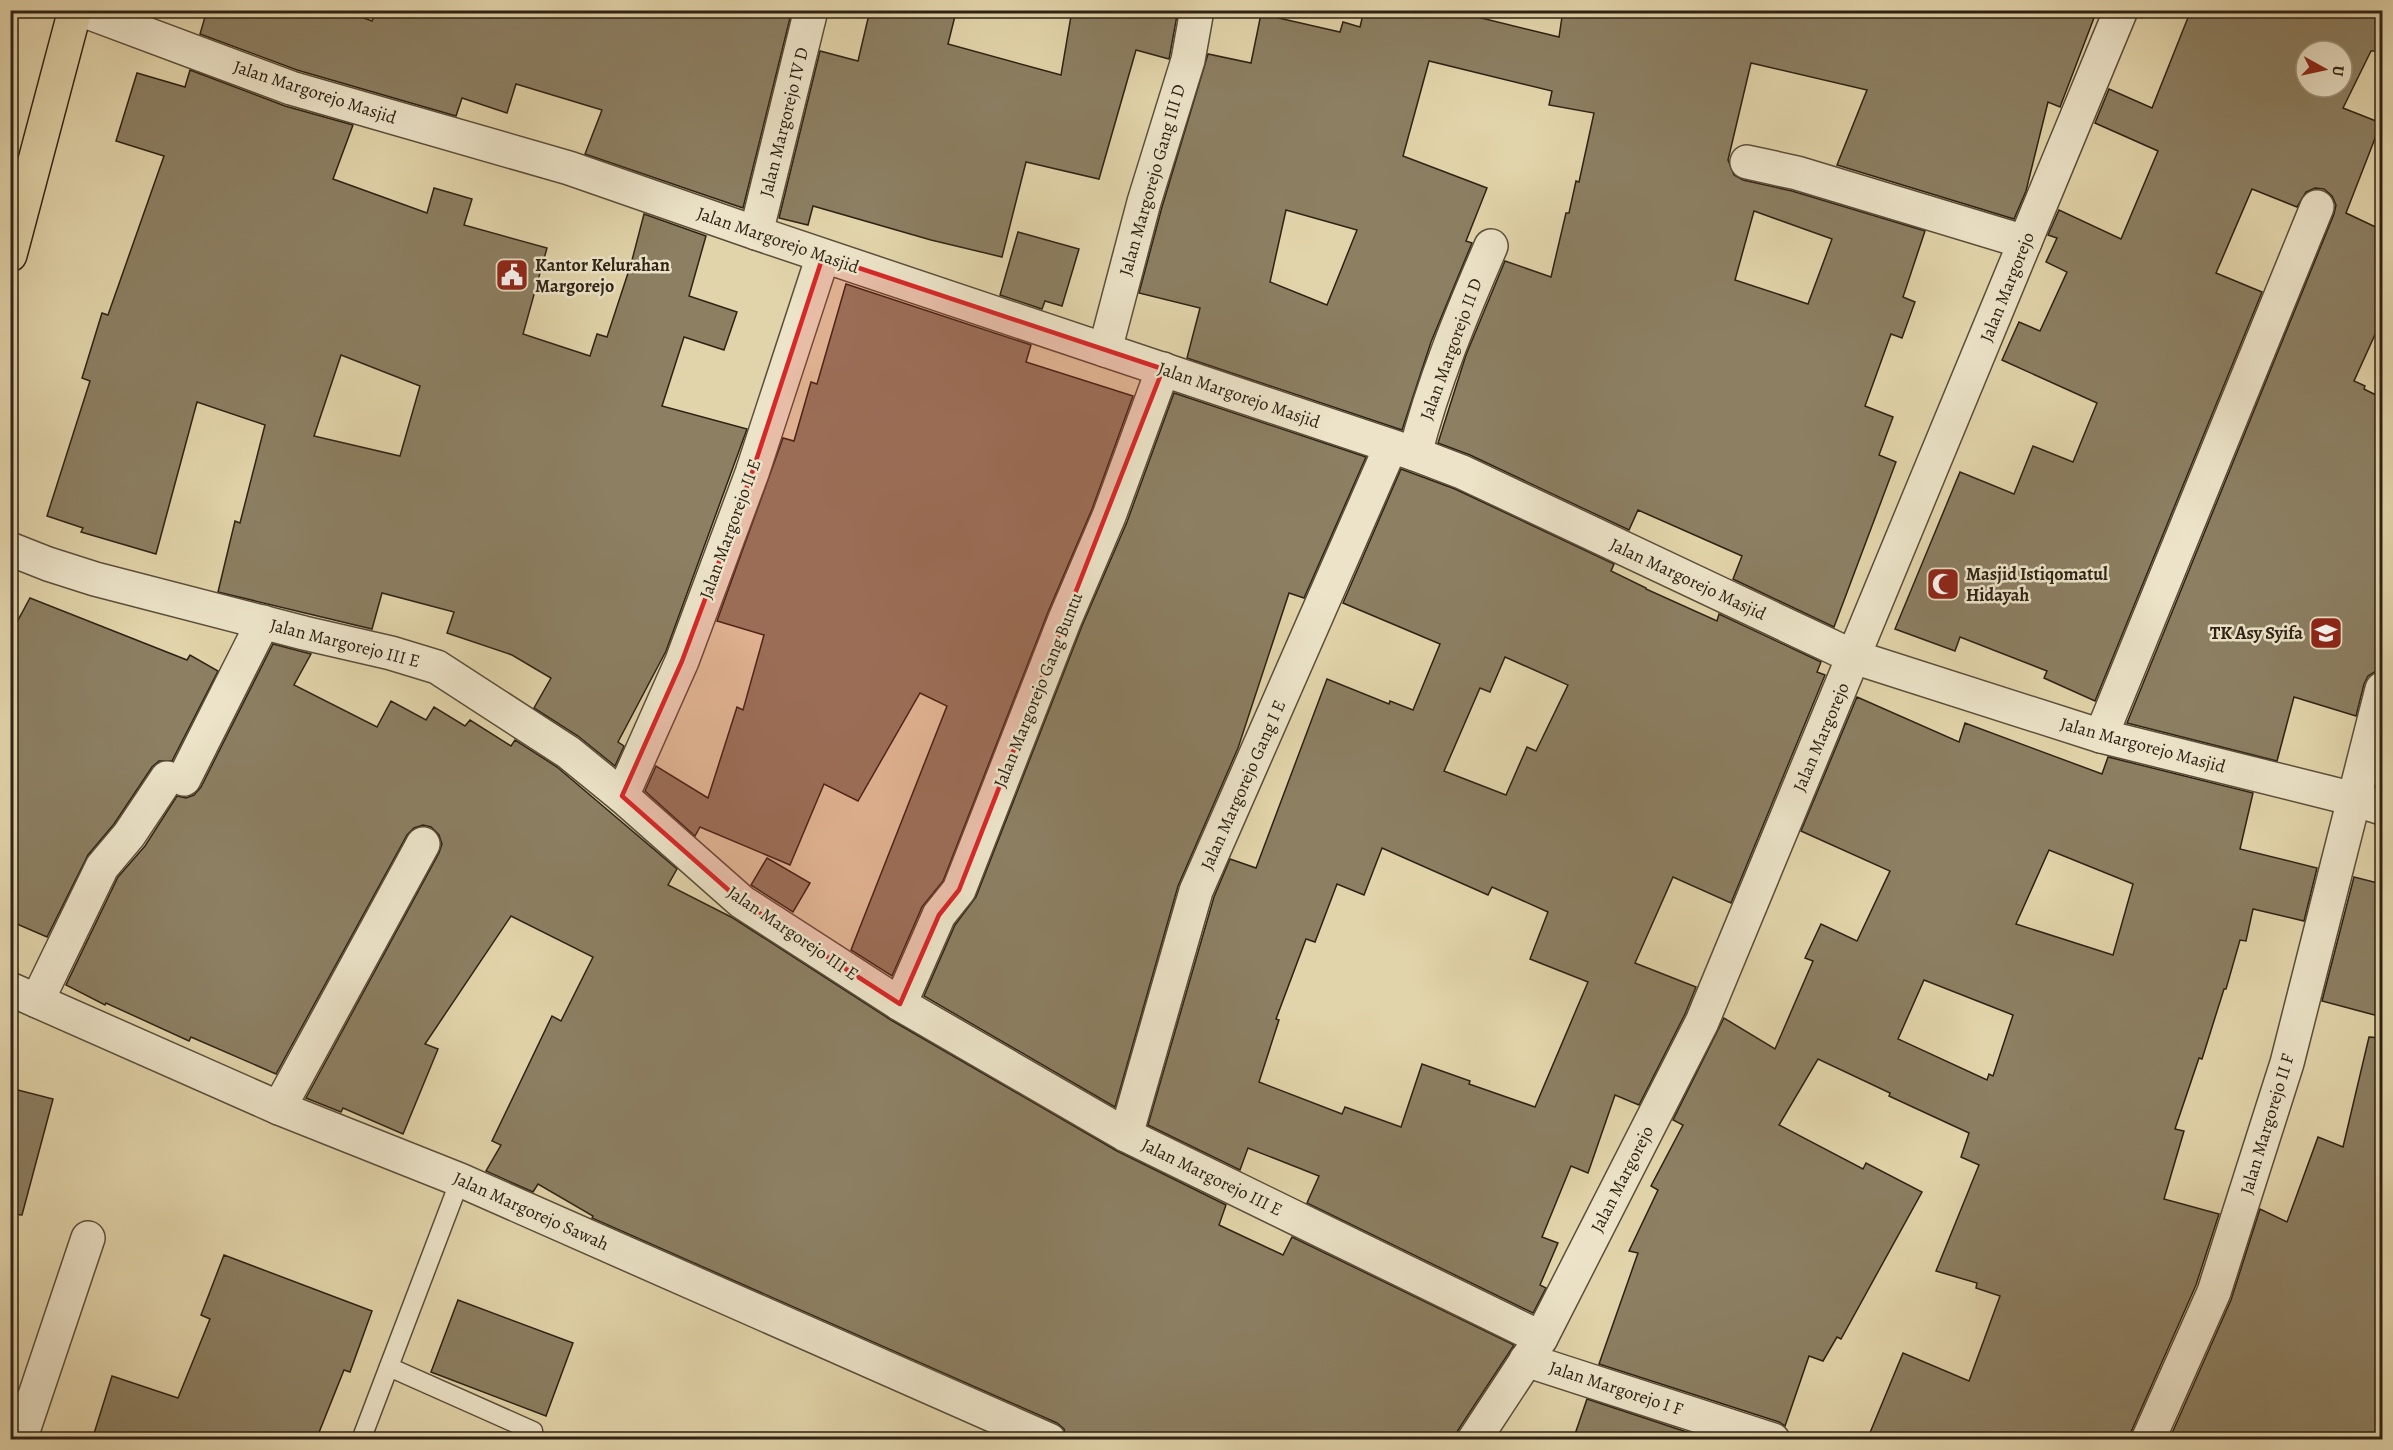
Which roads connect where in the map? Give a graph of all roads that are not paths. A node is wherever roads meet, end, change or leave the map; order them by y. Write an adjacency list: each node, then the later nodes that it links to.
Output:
1 (75, 10): 11 (main road)
2 (82, 10): 8 (street, Jalan Margorejo Masjid)
3 (811, 10): 8 (street, Jalan Margorejo IV D)
4 (1197, 10): 13 (street, Jalan Margorejo Gang III D)
5 (2121, 10): 9 (street, Jalan Margorejo)
6 (1747, 162): 9 (street)
7 (2317, 207): 20 (street)
8 (756, 234): 12 (street, Jalan Margorejo Masjid)
9 (2025, 242): 18 (street, Jalan Margorejo)
10 (1491, 246): 15 (street, Jalan Margorejo II D)
11 (10, 255)
12 (823, 256): 13 (street, Jalan Margorejo Masjid); 21 (street, Jalan Margorejo II E)
13 (1105, 350): 14 (street, Jalan Margorejo Masjid)
14 (1163, 369): 15 (street, Jalan Margorejo Masjid); 25 (street, Jalan Margorejo Gang Buntu)
15 (1403, 450): 18 (street, Jalan Margorejo Masjid); 27 (street, Jalan Margorejo Gang I E)
16 (10, 549): 17 (street, Jalan Margorejo III E)
17 (263, 622): 21 (street, Jalan Margorejo III E); 24 (street)
18 (1854, 657): 20 (street, Jalan Margorejo Masjid); 30 (street, Jalan Margorejo)
19 (2382, 689): 22 (street, Jalan Margorejo II F)
20 (2101, 736): 22 (street, Jalan Margorejo Masjid)
21 (622, 796): 25 (street, Jalan Margorejo III E)
22 (2368, 803): 38 (street, Jalan Margorejo II F)
23 (423, 844): 26 (street)
24 (24, 995): 26 (street, Jalan Margorejo Sawah)
25 (900, 1004): 27 (street, Jalan Margorejo III E)
26 (279, 1108): 28 (street, Jalan Margorejo Sawah)
27 (1126, 1135): 30 (street, Jalan Margorejo III E)
28 (460, 1180): 31 (lane); 35 (street, Jalan Margorejo Sawah)
29 (88, 1238): 32 (street)
30 (1534, 1349): 36 (street, Jalan Margorejo); 37 (street, Jalan Margorejo I F)
31 (389, 1367): 33 (lane); 34 (lane)
32 (20, 1440)
33 (361, 1440)
34 (534, 1440)
35 (1049, 1440)
36 (1474, 1440)
37 (1773, 1440)
38 (2148, 1440)

